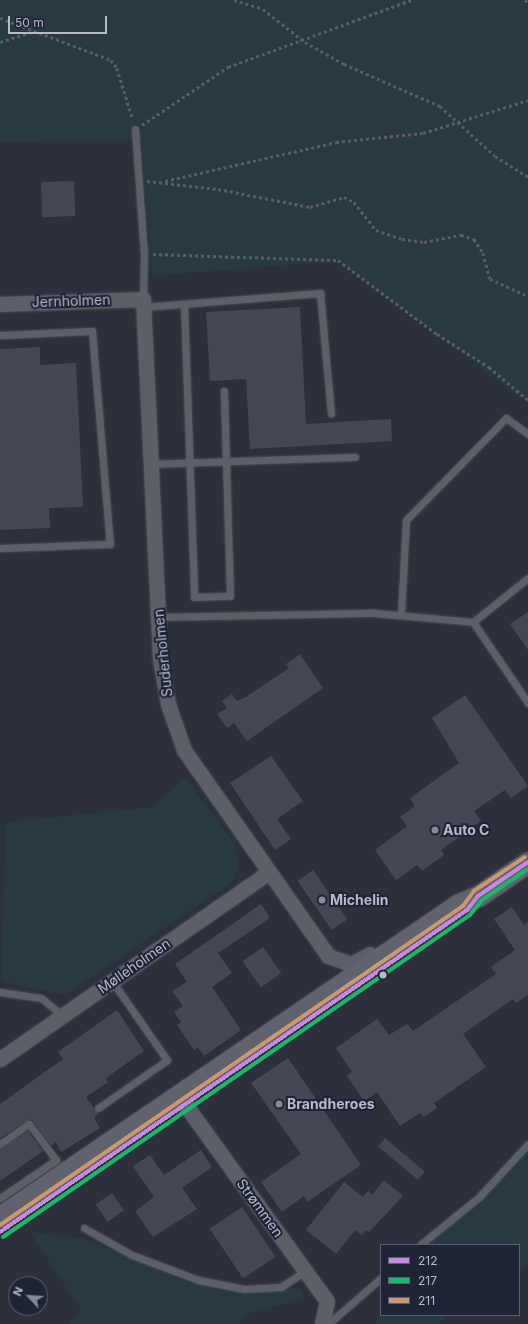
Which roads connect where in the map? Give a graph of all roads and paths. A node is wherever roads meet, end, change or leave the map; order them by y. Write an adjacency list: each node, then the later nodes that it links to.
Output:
1 (234, 0): 7 (path)
2 (411, 0): 7 (path)
3 (525, 0): 4 (path)
4 (528, 2)
5 (0, 18): 6 (path)
6 (30, 31): 8 (path); 11 (path)
7 (300, 39): 10 (path); 11 (path)
8 (0, 42)
9 (528, 100): 10 (path)
10 (454, 121): 12 (path); 14 (path)
11 (135, 129): 13 (lane)
12 (528, 177)
13 (140, 180): 14 (path); 15 (lane)
14 (163, 181): 16 (path)
15 (144, 254): 17 (lane); 22 (path)
16 (528, 296)
17 (143, 303): 18 (street, Jernholmen); 19 (lane); 28 (street, Suderholmen)
18 (0, 304)
19 (184, 304): 23 (lane); 27 (lane)
20 (0, 334): 29 (lane)
21 (224, 391): 26 (lane)
22 (528, 400)
23 (331, 413)
24 (528, 434): 31 (lane)
25 (355, 457): 26 (lane)
26 (226, 462): 27 (lane); 27 (lane)
27 (190, 463): 28 (lane)
28 (151, 464): 32 (street, Suderholmen)
29 (0, 548)
30 (528, 578): 33 (lane)
31 (401, 615): 32 (lane); 33 (lane)
32 (158, 617): 36 (street, Suderholmen)
33 (473, 622): 34 (lane)
34 (528, 703)
35 (528, 862): 37 (street)
36 (268, 873): 38 (street, Suderholmen); 39 (street, Mølleholmen)
37 (478, 896): 38 (street); 43 (street)
38 (419, 932): 43 (street)
39 (112, 981): 41 (street, Mølleholmen); 44 (lane)
40 (0, 992): 41 (lane)
41 (63, 1016): 42 (street, Mølleholmen)
42 (0, 1059)
43 (182, 1101): 48 (street); 50 (street); 52 (street, Strømmen)
44 (98, 1108)
45 (0, 1144): 47 (lane)
46 (528, 1144): 51 (lane)
47 (0, 1198)
48 (0, 1217)
49 (84, 1228): 52 (lane)
50 (0, 1232)
51 (421, 1244)
52 (305, 1271): 54 (street, Strømmen)
53 (380, 1279): 55 (lane)
54 (322, 1324)
55 (328, 1324)

